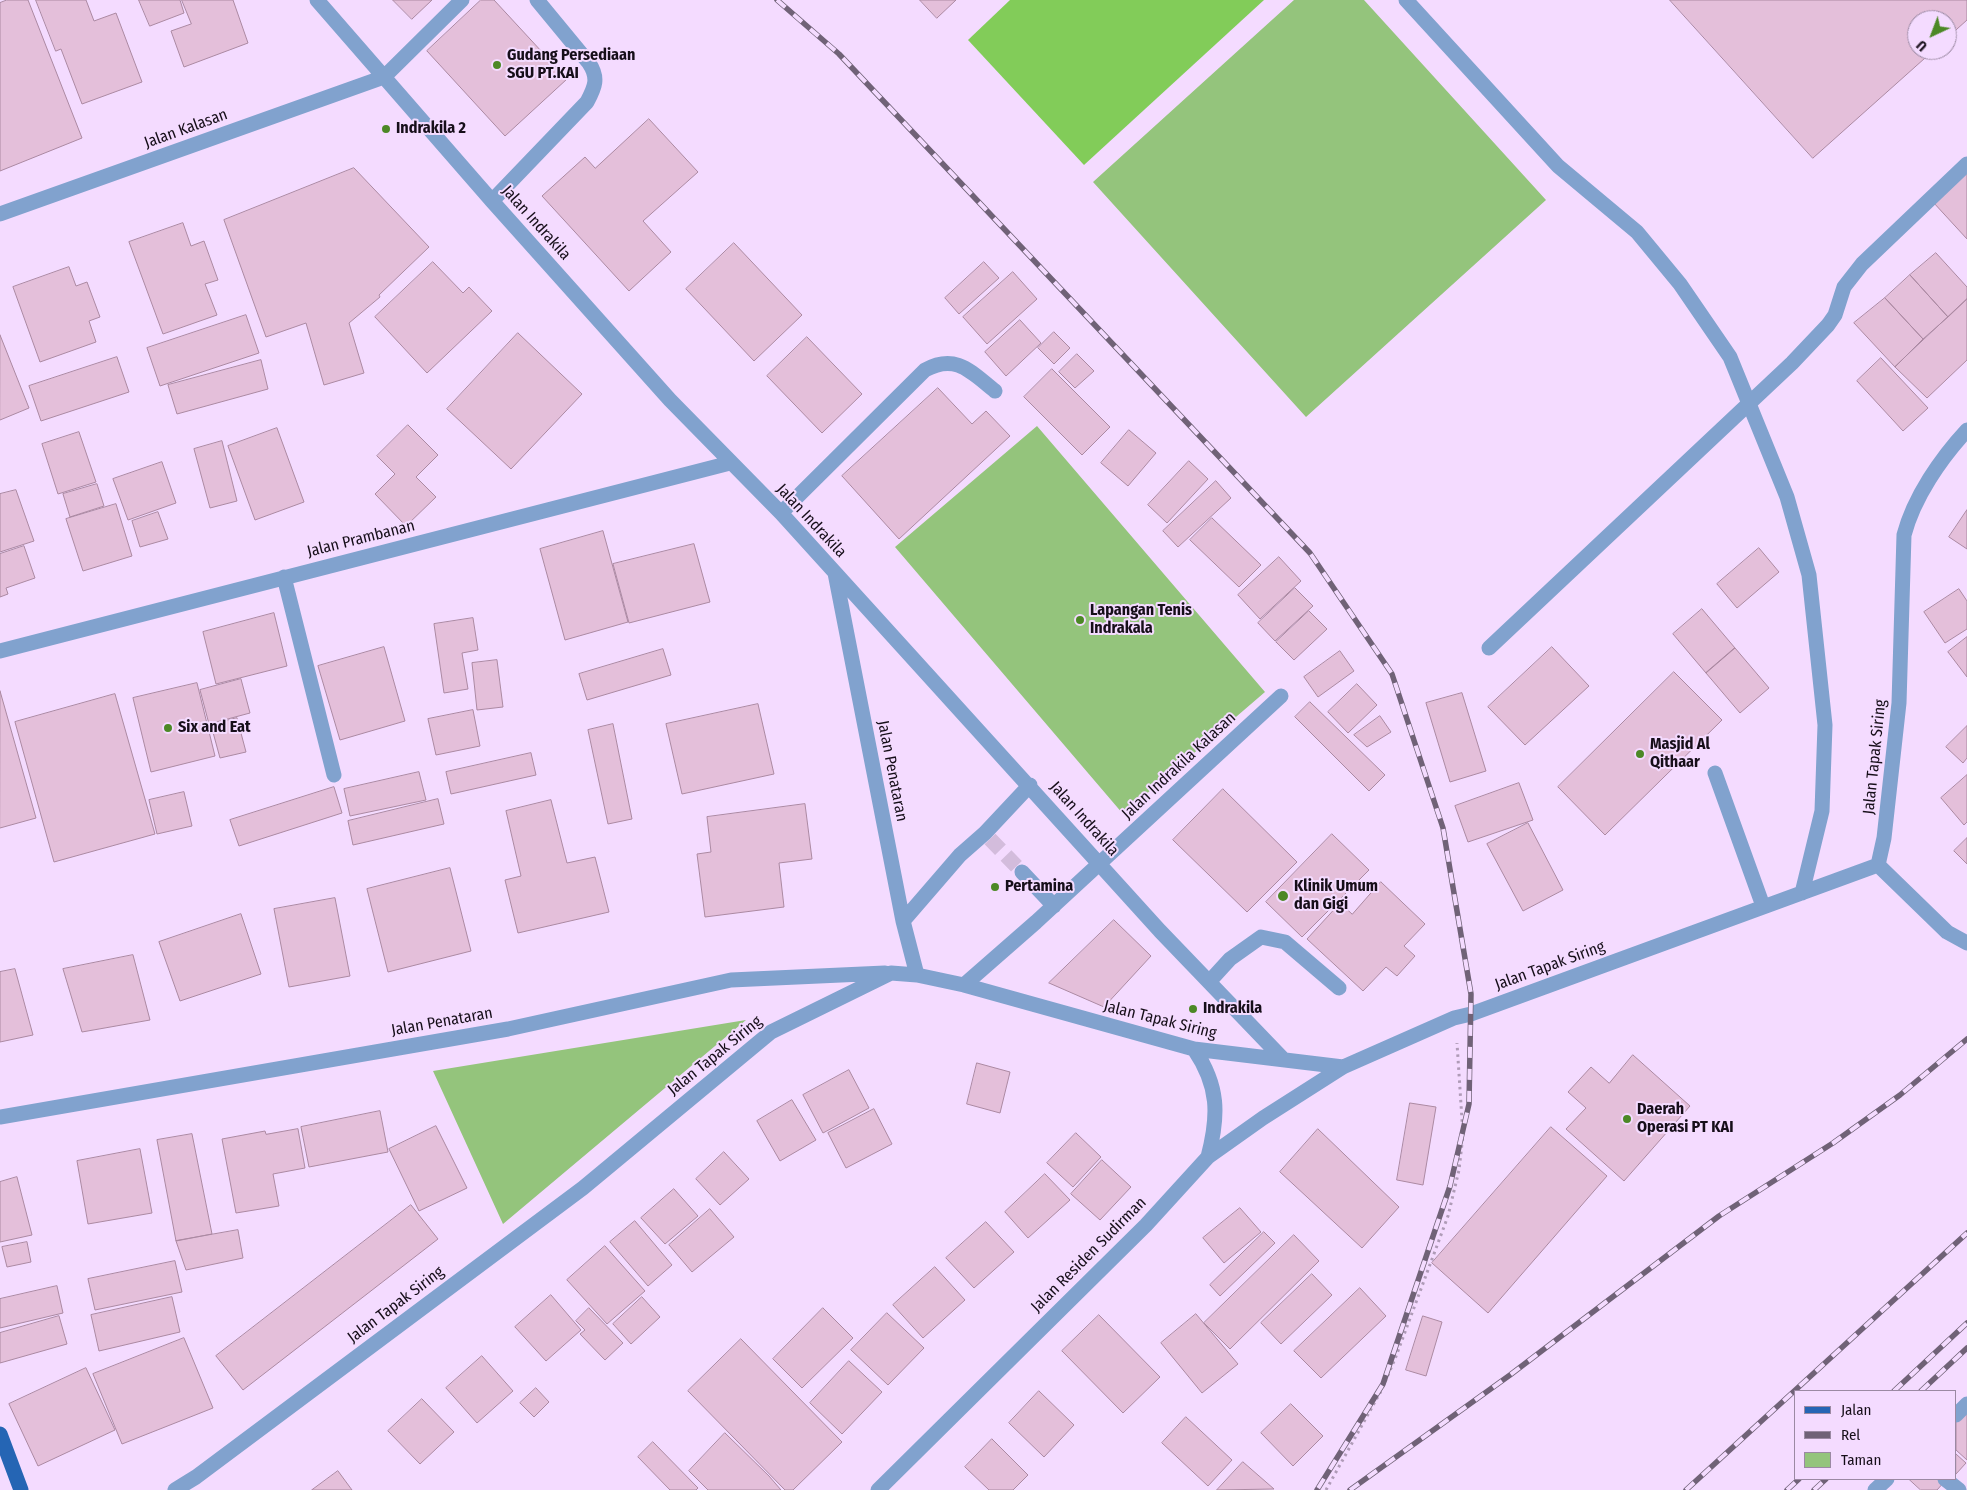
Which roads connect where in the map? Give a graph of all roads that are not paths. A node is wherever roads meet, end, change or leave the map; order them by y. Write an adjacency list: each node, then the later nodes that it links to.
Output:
1 (317, 0): 5 (street, Jalan Indrakila)
2 (462, 0): 5 (street)
3 (537, 0): 7 (street)
4 (1406, 0): 10 (street)
5 (384, 76): 7 (street, Jalan Indrakila); 8 (street, Jalan Kalasan)
6 (1967, 164): 10 (street)
7 (492, 201): 12 (street, Jalan Indrakila)
8 (0, 214)
9 (995, 391): 13 (street)
10 (1750, 404): 16 (street); 25 (street)
11 (1967, 430): 23 (street, Jalan Tapak Siring)
12 (730, 463): 13 (street, Jalan Indrakila); 15 (street, Jalan Prambanan)
13 (781, 513): 14 (street, Jalan Indrakila)
14 (836, 573): 21 (street, Jalan Indrakila); 28 (street, Jalan Penataran)
15 (284, 577): 17 (street, Jalan Prambanan); 20 (street)
16 (1488, 648)
17 (0, 651)
18 (1281, 696): 22 (street, Jalan Indrakila Kalasan)
19 (1715, 772): 27 (street)
20 (334, 775)
21 (1030, 785): 22 (street, Jalan Indrakila); 28 (street)
22 (1100, 862): 26 (street, Jalan Indrakila Kalasan); 32 (street, Jalan Indrakila)
23 (1878, 865): 25 (street, Jalan Tapak Siring); 29 (street)
24 (1022, 872): 26 (street)
25 (1802, 893): 27 (street, Jalan Tapak Siring)
26 (1054, 906): 33 (street, Jalan Indrakila Kalasan)
27 (1763, 906): 37 (street, Jalan Tapak Siring)
28 (903, 921): 31 (street, Jalan Penataran)
29 (1967, 943)
30 (891, 973): 31 (street, Jalan Tapak Siring); 38 (street, Jalan Penataran); 46 (street, Jalan Tapak Siring)
31 (917, 975): 33 (street, Jalan Tapak Siring)
32 (1209, 982): 34 (street); 36 (street, Jalan Indrakila)
33 (964, 985): 35 (street, Jalan Tapak Siring)
34 (1339, 988)
35 (1194, 1049): 36 (street, Jalan Tapak Siring); 39 (street)
36 (1284, 1060): 37 (street, Jalan Tapak Siring)
37 (1343, 1067): 39 (street, Jalan Residen Sudirman)
38 (0, 1117)
39 (1208, 1157): 47 (street, Jalan Residen Sudirman)
40 (1967, 1404): 41 (street)
41 (1957, 1413)
42 (0, 1434): 45 (main road)
43 (1886, 1480): 48 (street)
44 (1946, 1480): 49 (street)
45 (21, 1490)
46 (175, 1490)
47 (878, 1490)
48 (1876, 1490)
49 (1959, 1490)

